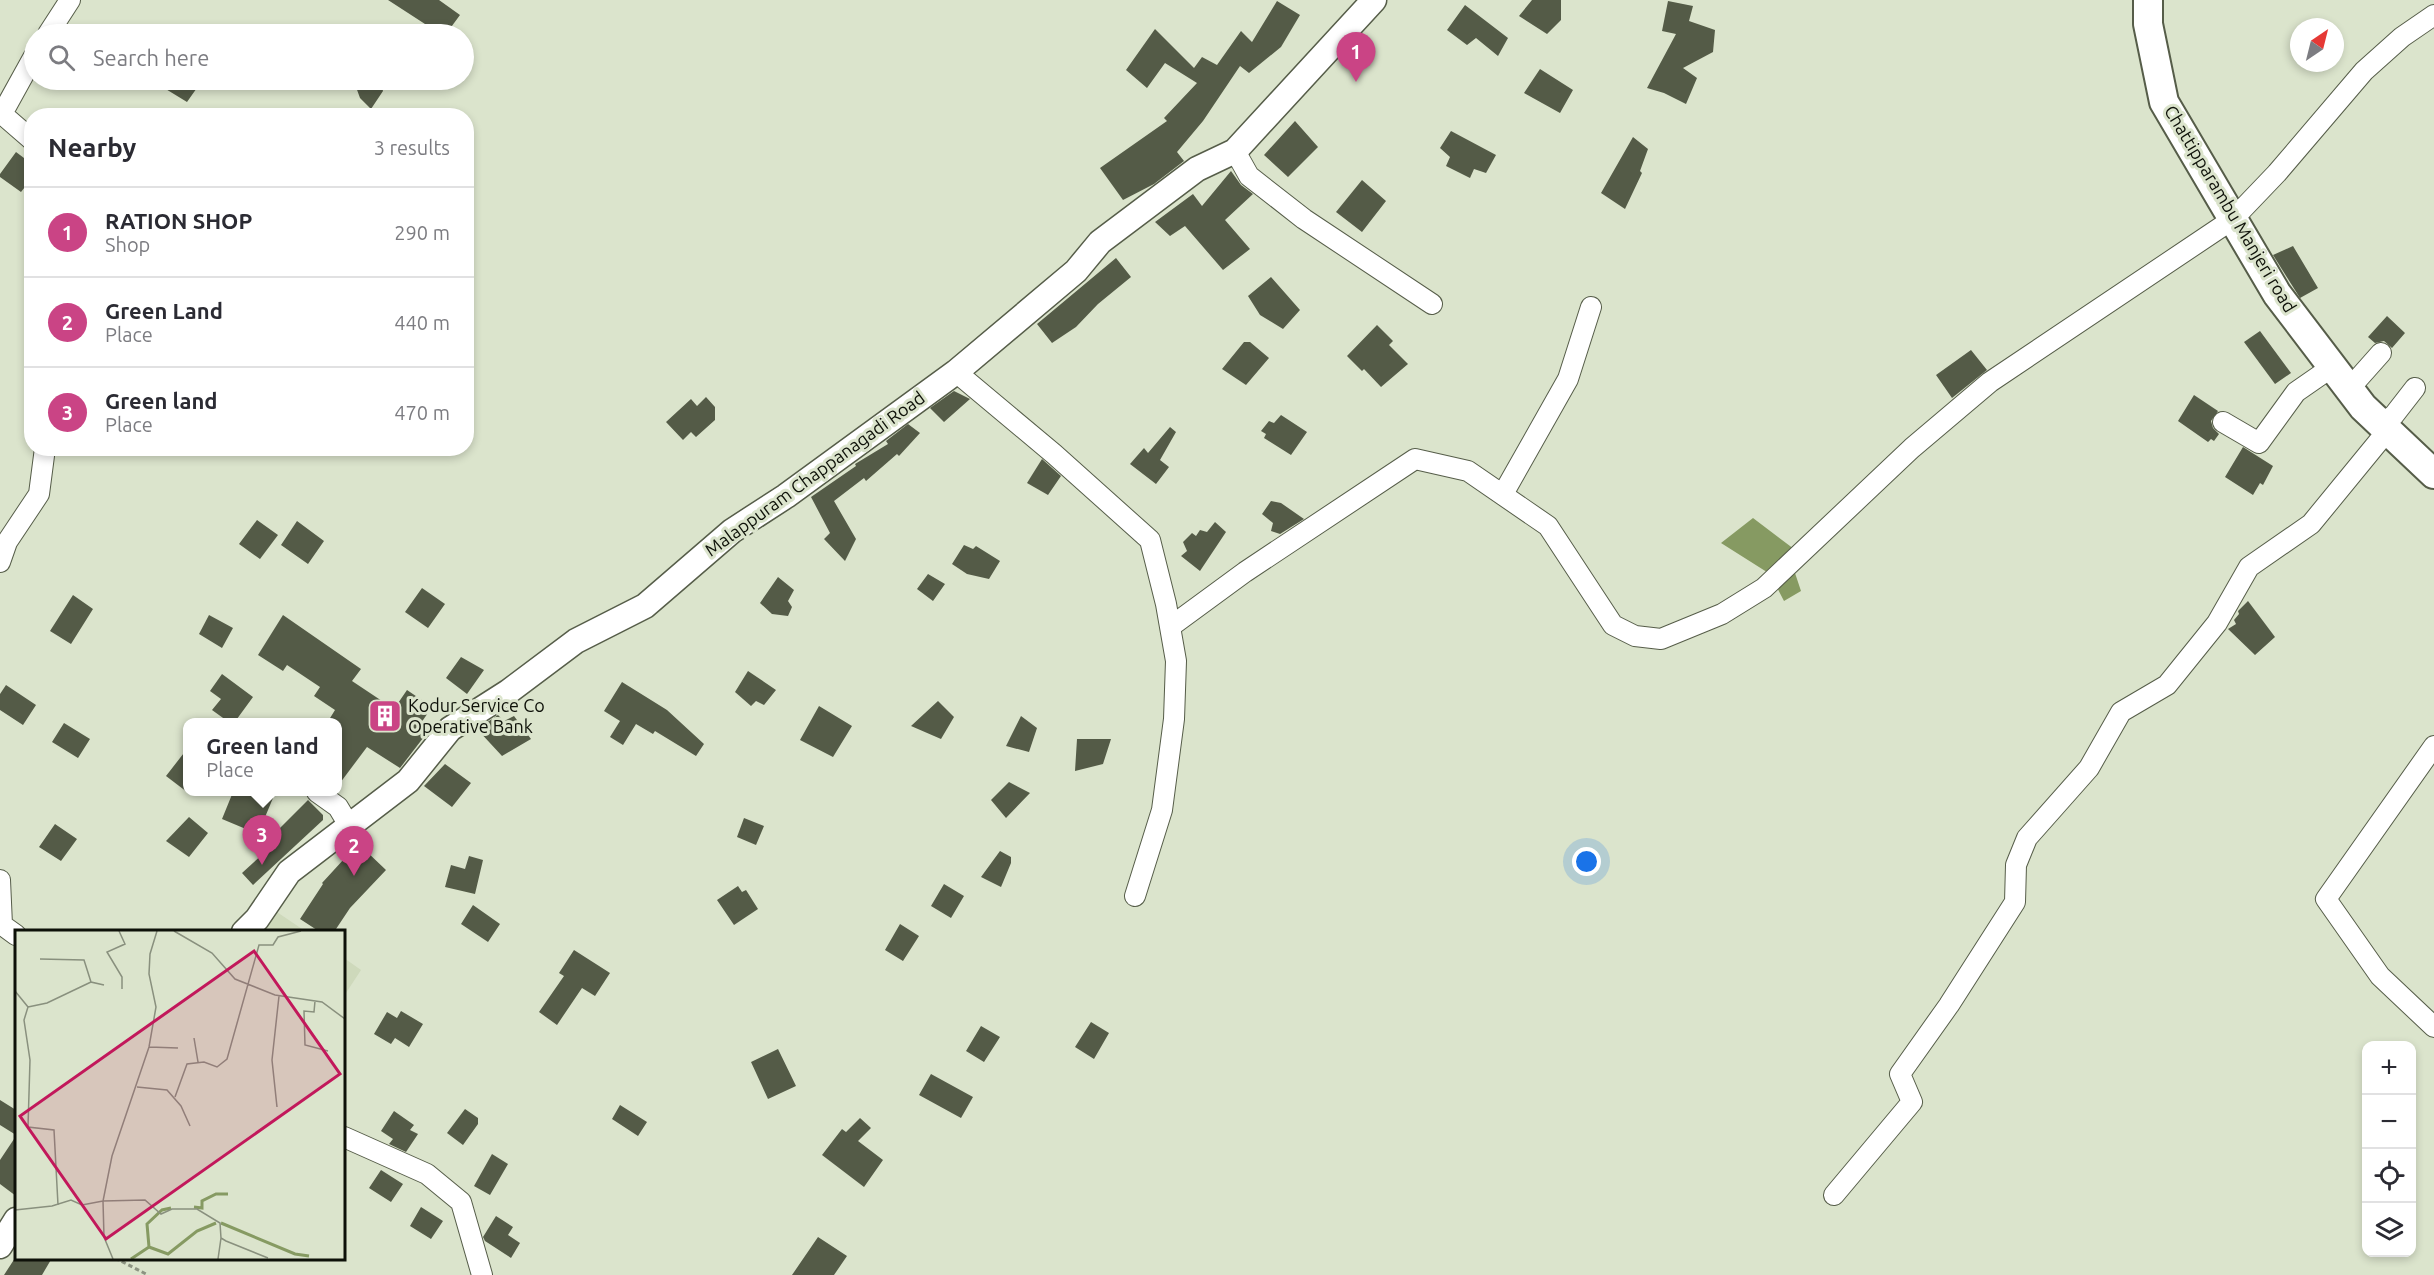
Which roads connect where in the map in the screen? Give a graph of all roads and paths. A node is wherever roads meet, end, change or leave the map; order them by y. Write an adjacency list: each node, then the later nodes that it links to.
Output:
1 (70, 0): 5 (street)
2 (1374, 0): 8 (street, Malappuram Chappanagadi Road)
3 (2148, 0): 9 (main road, Chattipparambu Manjeri road)
4 (2434, 15): 9 (street)
5 (54, 24)
6 (24, 72): 7 (street)
7 (24, 133)
8 (1235, 151): 10 (street); 13 (street, Malappuram Chappanagadi Road)
9 (2233, 219): 14 (main road, Chattipparambu Manjeri road); 20 (street)
10 (1432, 304)
11 (1591, 307): 20 (street)
12 (2381, 353): 14 (street)
13 (956, 372): 22 (street); 25 (street, Malappuram Chappanagadi Road)
14 (2341, 378): 16 (street); 17 (main road, Chattipparambu Manjeri road)
15 (2415, 388): 17 (street)
16 (2223, 422)
17 (2385, 427): 19 (main road, Chattipparambu Manjeri road); 32 (street)
18 (44, 456): 21 (street)
19 (2434, 474)
20 (1503, 494): 22 (street)
21 (0, 562)
22 (1170, 627): 27 (street)
23 (2434, 746): 30 (street)
24 (323, 796): 25 (street)
25 (350, 827): 28 (street, Malappuram Chappanagadi Road)
26 (0, 880): 29 (street)
27 (1135, 896)
28 (245, 930)
29 (15, 934)
30 (2434, 1027)
31 (345, 1137): 37 (street)
32 (1834, 1195)
33 (15, 1222): 34 (street)
34 (0, 1246)
35 (119, 1260): 36 (path)
36 (148, 1275)
37 (482, 1275)

